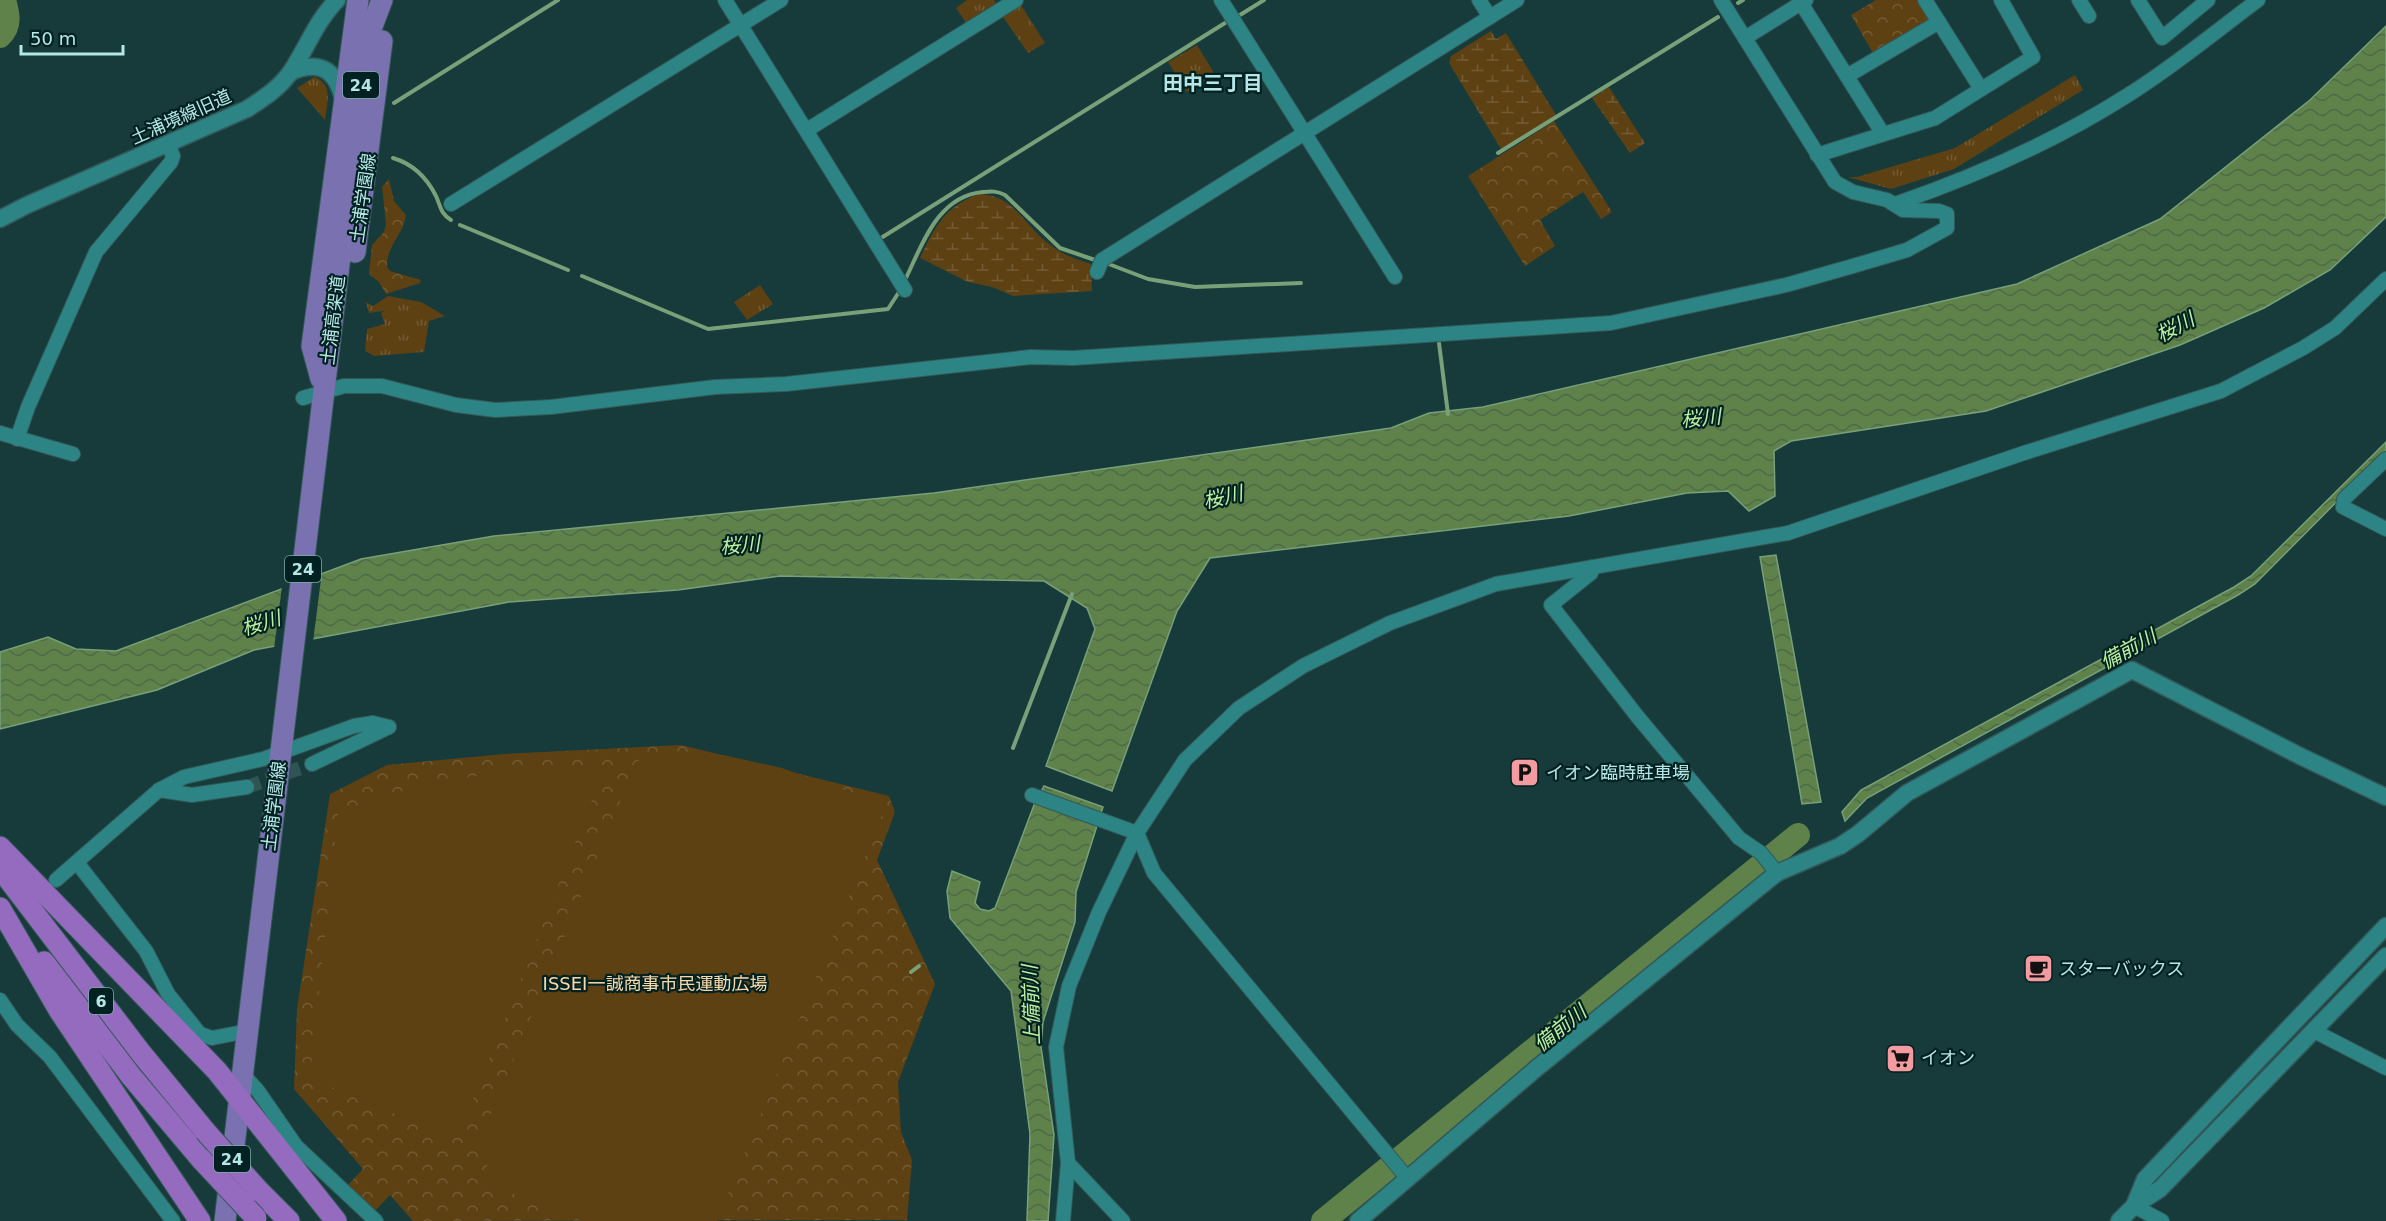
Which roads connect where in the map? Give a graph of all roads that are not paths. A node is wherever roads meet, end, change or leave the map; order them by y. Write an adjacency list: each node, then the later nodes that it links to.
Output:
1 (358, 0): 27 (main road, 土浦学園線 / 24)
2 (382, 0): 41 (main road, 土浦高架道 / 24)
3 (387, 0): 41 (main road, 土浦学園線 / 24)
4 (725, 0): 22 (street)
5 (781, 0): 22 (street)
6 (1016, 0): 28 (street)
7 (1221, 0): 29 (street)
8 (1479, 0): 20 (street)
9 (1517, 0): 20 (street)
10 (1721, 0): 23 (street)
11 (1925, 0): 21 (street)
12 (2001, 0): 26 (street)
13 (2079, 0): 19 (street)
14 (2138, 0): 15 (street)
15 (2208, 0)
16 (2258, 0): 34 (street)
17 (331, 2): 24 (street, 土浦境線旧道)
18 (1804, 2): 23 (street); 25 (street)
19 (2089, 16)
20 (1490, 17): 29 (street)
21 (1939, 22): 25 (street); 26 (street)
22 (740, 25): 28 (street); 33 (street)
23 (1745, 38): 32 (street)
24 (291, 72): 27 (street); 31 (street, 土浦境線旧道)
25 (1846, 76): 30 (street)
26 (1981, 89): 30 (street)
27 (343, 99): 41 (main road, 土浦学園線 / 24)
28 (807, 130): 39 (street)
29 (1305, 134): 36 (street); 37 (street)
30 (1882, 134): 32 (street)
31 (168, 144): 35 (street, 土浦境線旧道); 43 (street)
32 (1817, 155): 34 (street)
33 (451, 204)
34 (1895, 204): 41 (street)
35 (0, 219)
36 (1097, 272)
37 (1395, 277)
38 (2386, 279): 47 (street)
39 (905, 290)
40 (303, 398): 41 (street)
41 (323, 400): 48 (main road, 土浦学園線 / 24)
42 (0, 433): 43 (street)
43 (17, 439): 44 (street)
44 (73, 454)
45 (2386, 459): 46 (street)
46 (2386, 530)
47 (1593, 567): 54 (street); 57 (street)
48 (281, 752): 49 (street); 51 (street); 63 (main road, 土浦学園線 / 24)
49 (312, 764)
50 (248, 787): 51 (street)
51 (159, 790): 56 (street)
52 (1032, 795): 54 (street)
53 (2386, 797): 57 (street)
54 (1137, 833): 68 (street); 69 (street)
55 (4, 858): 67 (highway); 75 (highway, 6, bridge)
56 (78, 864): 58 (street); 63 (street)
57 (1774, 869): 69 (street)
58 (56, 880)
59 (0, 906): 71 (highway, 6, bridge); 73 (highway)
60 (2386, 926): 70 (street)
61 (2386, 956): 64 (street)
62 (0, 1000): 72 (street)
63 (248, 1031): 66 (main road, 土浦学園線 / 24)
64 (2314, 1031): 65 (street); 70 (street)
65 (2386, 1068)
66 (243, 1074): 67 (main road, 土浦学園線 / 24); 77 (street)
67 (240, 1098): 74 (main road, 土浦学園線 / 24); 76 (highway)
68 (1068, 1163): 78 (street); 79 (street)
69 (1404, 1173): 80 (street)
70 (2134, 1206): 81 (street); 82 (street)
71 (258, 1219)
72 (173, 1221)
73 (200, 1221)
74 (225, 1221)
75 (289, 1221)
76 (336, 1221)
77 (376, 1221)
78 (1063, 1221)
79 (1123, 1221)
80 (1358, 1221)
81 (2120, 1221)
82 (2162, 1221)

